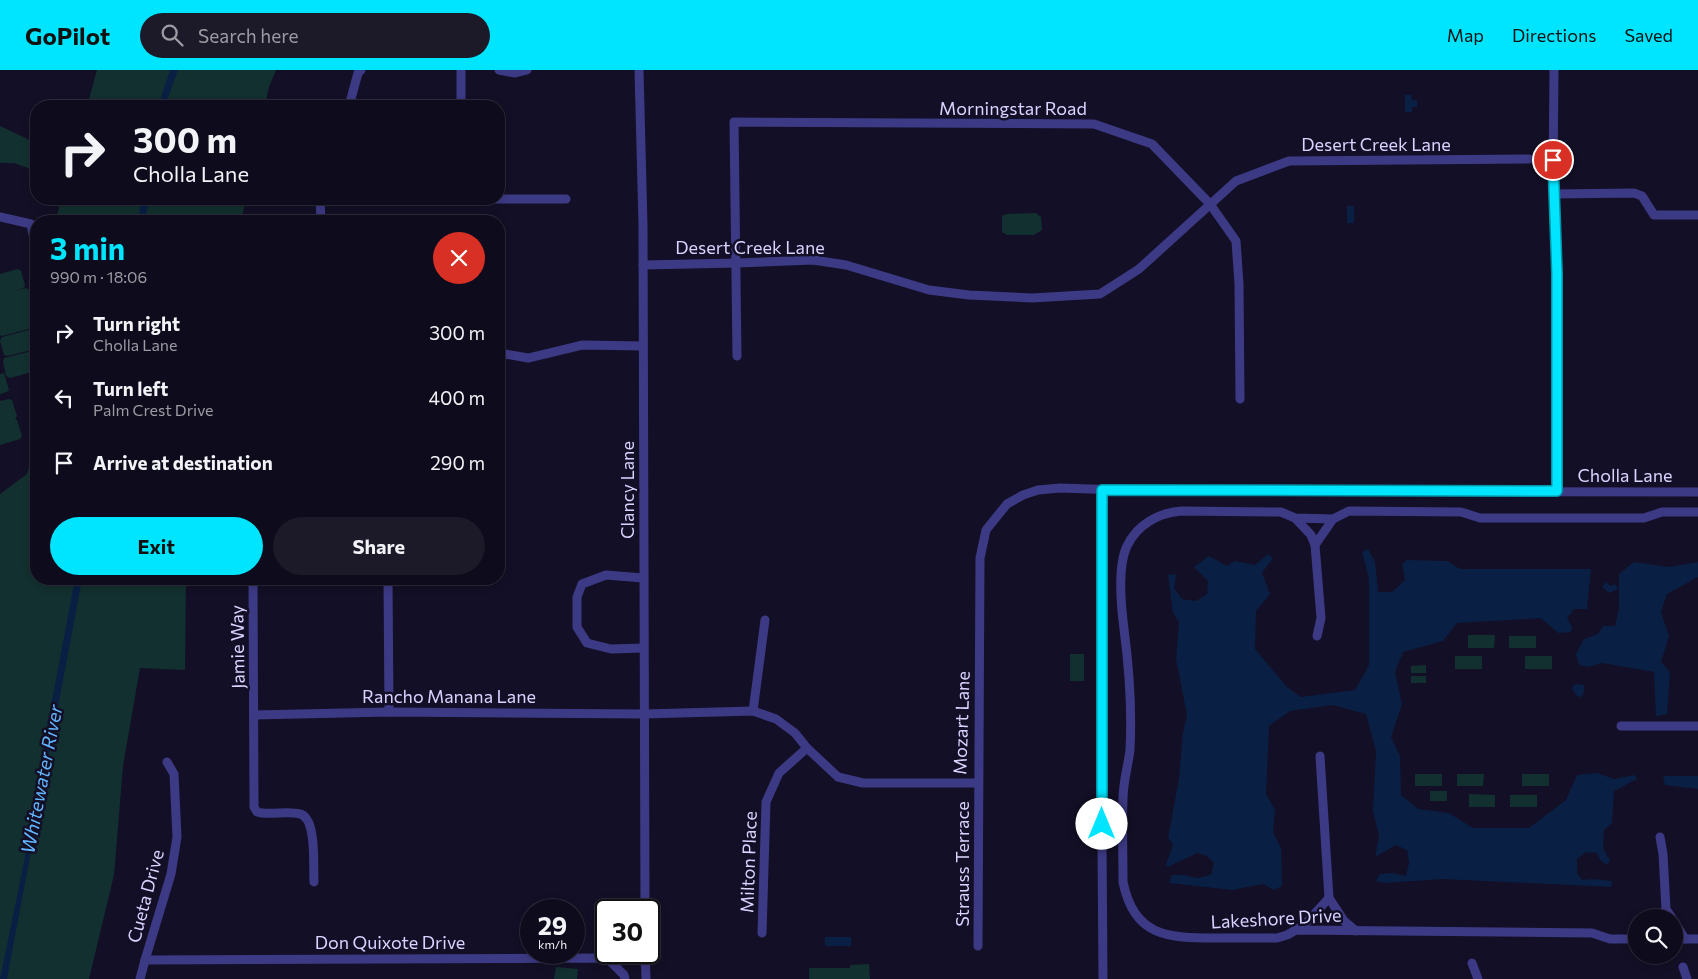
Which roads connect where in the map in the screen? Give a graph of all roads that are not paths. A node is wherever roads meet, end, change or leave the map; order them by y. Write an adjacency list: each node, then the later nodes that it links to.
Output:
1 (361, 70): 7 (street)
2 (461, 70): 8 (street)
3 (499, 70): 4 (street)
4 (527, 70)
5 (639, 70): 18 (street, Clancy Lane)
6 (1554, 70): 10 (street)
7 (351, 100)
8 (461, 100)
9 (1529, 159): 13 (street, Desert Creek Lane)
10 (1554, 194): 14 (street); 24 (street)
11 (505, 199): 12 (street)
12 (566, 199)
13 (1210, 204): 17 (street, Desert Creek Lane); 17 (street, Morningstar Road); 22 (street, Morningstar Road)
14 (1698, 215)
15 (0, 218): 16 (street)
16 (30, 224)
17 (737, 263): 18 (street, Desert Creek Lane); 21 (street)
18 (643, 264): 19 (street, Clancy Lane)
19 (643, 346): 20 (street); 30 (street, Clancy Lane)
20 (505, 353)
21 (737, 356)
22 (1240, 399)
23 (1102, 490): 24 (street, Cholla Lane); 45 (street, Mozart Lane); 66 (street)
24 (1557, 491): 25 (street, Cholla Lane)
25 (1698, 492)
26 (1698, 512): 28 (street, Lakeshore Drive)
27 (1295, 518): 28 (street, Lakeshore Drive); 29 (street); 51 (street, Lakeshore Drive)
28 (1333, 519): 29 (street)
29 (1315, 545): 34 (street)
30 (643, 578): 35 (street, Clancy Lane); 35 (street)
31 (253, 585): 39 (street, Jamie Way)
32 (388, 585): 37 (street)
33 (766, 620): 36 (street)
34 (1317, 636)
35 (643, 648): 38 (street, Clancy Lane)
36 (753, 711): 38 (street, Mozart Lane); 42 (street, Mozart Lane)
37 (388, 712): 38 (street, Rancho Manana Lane); 39 (street, Rancho Manana Lane)
38 (644, 714): 49 (street, Clancy Lane)
39 (254, 715): 47 (street, Jamie Way)
40 (1621, 726): 41 (street)
41 (1698, 726)
42 (807, 748): 45 (street, Mozart Lane); 53 (street, Milton Place)
43 (1320, 756): 48 (street)
44 (167, 762): 59 (street, Cueta Drive)
45 (978, 783): 58 (street, Strauss Terrace)
46 (1660, 837): 50 (street)
47 (314, 882)
48 (1329, 898): 51 (street); 52 (street)
49 (645, 899)
50 (1666, 909)
51 (1296, 930): 52 (street, Lakeshore Drive)
52 (1356, 931): 55 (street, Lakeshore Drive)
53 (762, 933)
54 (1683, 934): 56 (street)
55 (1628, 939)
56 (1686, 939): 57 (street)
57 (1698, 939)
58 (978, 946)
59 (145, 960): 63 (street, Cueta Drive); 64 (street, Don Quixote Drive)
60 (1472, 963): 67 (street)
61 (645, 964): 65 (street)
62 (1684, 967): 68 (street)
63 (140, 979)
64 (626, 979)
65 (646, 979)
66 (1103, 979)
67 (1478, 979)
68 (1687, 979)

